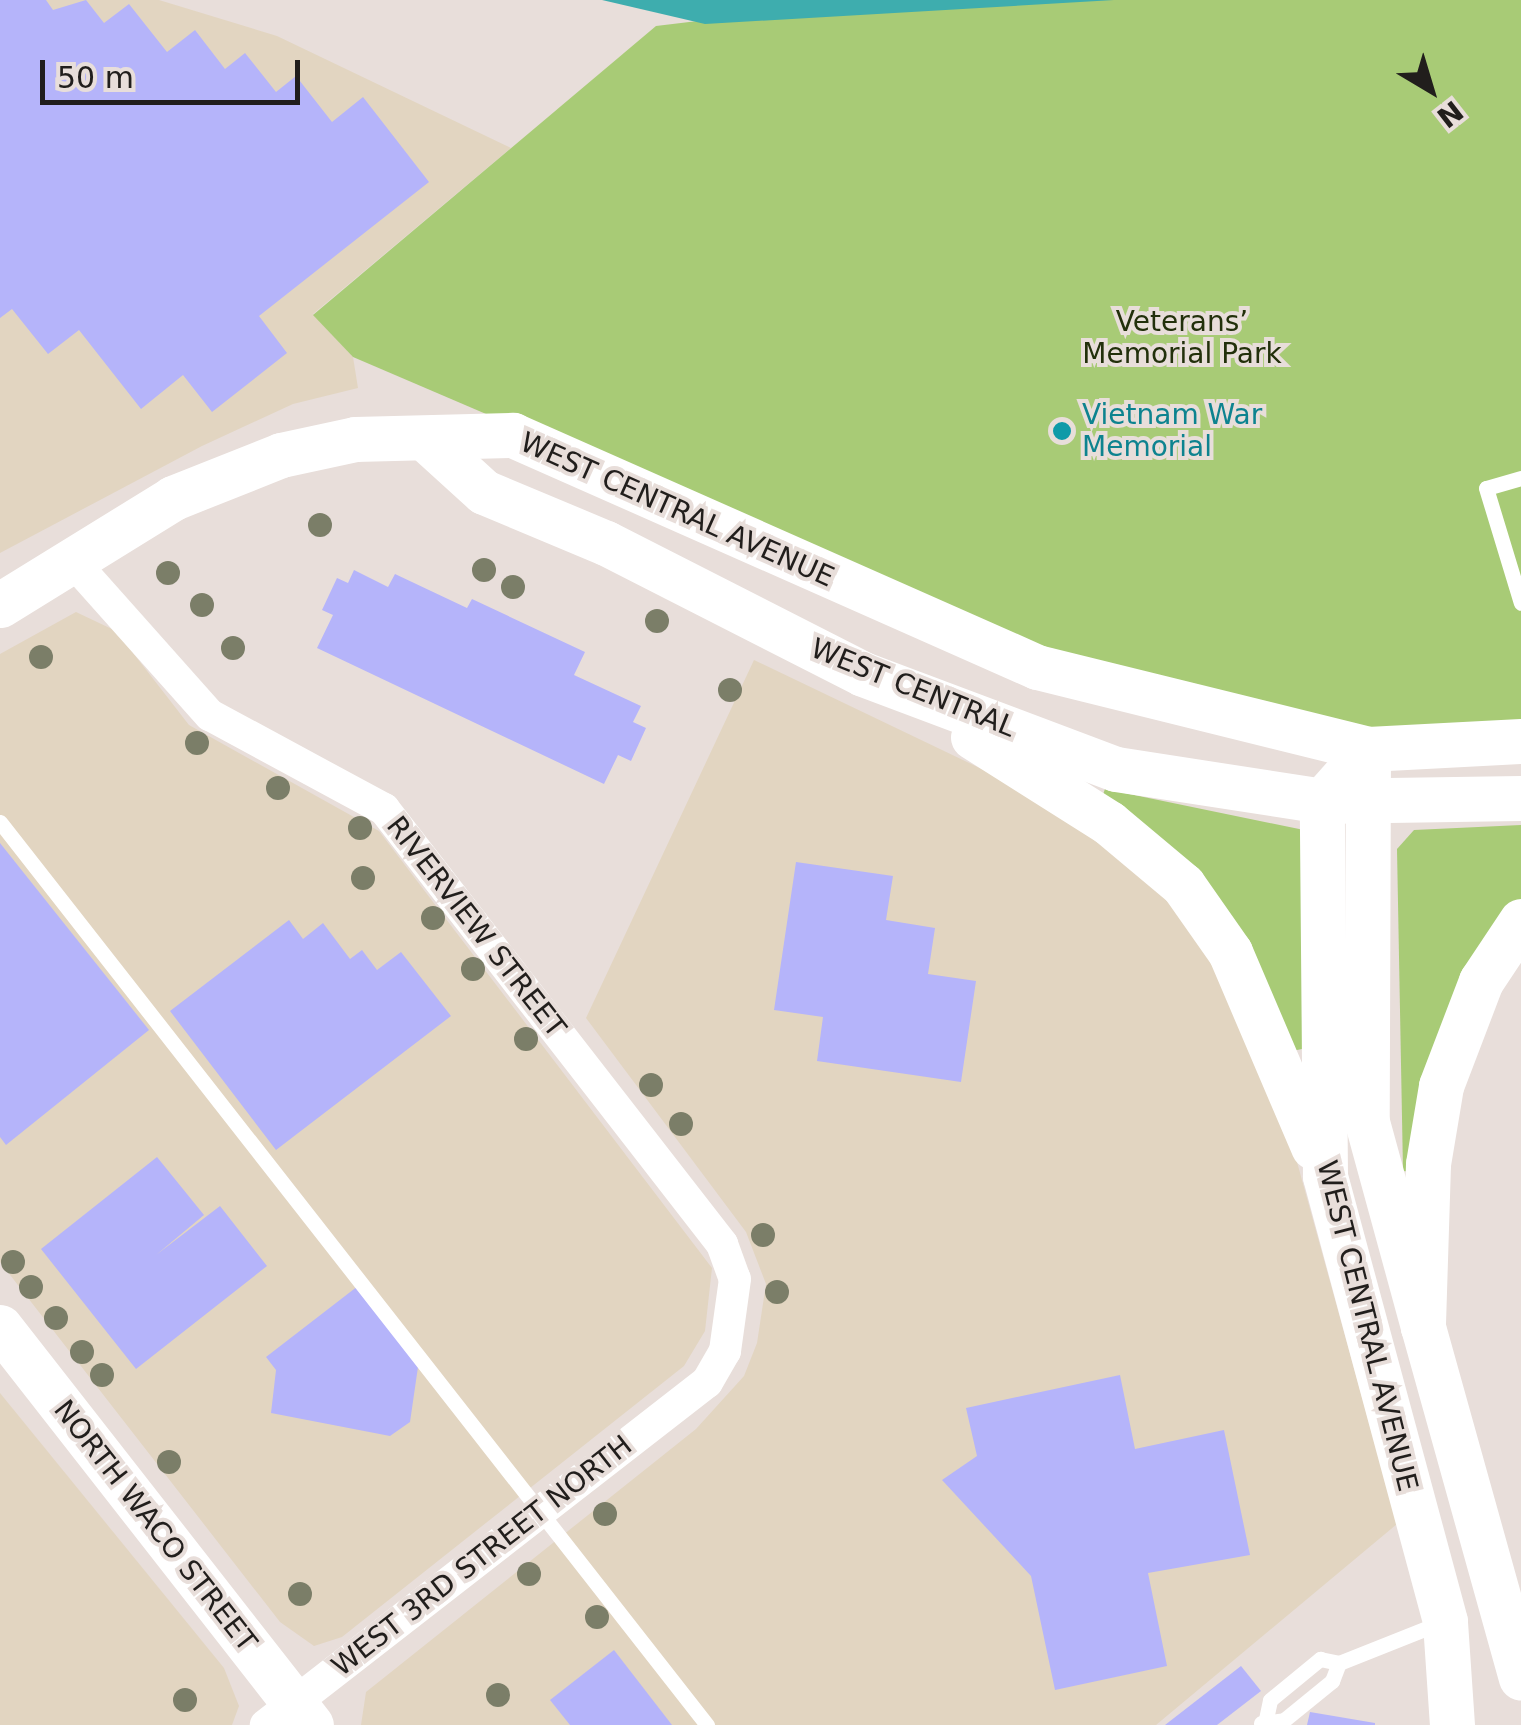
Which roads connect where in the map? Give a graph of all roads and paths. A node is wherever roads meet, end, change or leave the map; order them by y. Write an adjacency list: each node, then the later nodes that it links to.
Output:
1 (429, 442): 3 (street, WEST CENTRAL AVENUE); 6 (street, WEST CENTRAL); 8 (street, WEST CENTRAL AVENUE)
2 (1521, 478): 4 (lane)
3 (69, 557): 5 (street, WEST CENTRAL AVENUE); 17 (street, RIVERVIEW STREET)
4 (1521, 603)
5 (0, 605)
6 (863, 674): 10 (street, WEST CENTRAL); 14 (street)
7 (1521, 741): 8 (street, WEST CENTRAL AVENUE)
8 (1368, 749): 10 (street); 11 (street, WEST CENTRAL AVENUE)
9 (1521, 798): 11 (street)
10 (1322, 801): 11 (street); 14 (street, WEST CENTRAL AVENUE)
11 (1368, 803): 15 (street, WEST CENTRAL AVENUE)
12 (0, 822): 18 (lane)
13 (1521, 921): 15 (street, WEST CENTRAL AVENUE)
14 (1325, 1176): 19 (street, WEST CENTRAL AVENUE)
15 (1423, 1326): 21 (street, WEST CENTRAL AVENUE)
16 (0, 1327): 22 (street, NORTH WACO STREET)
17 (699, 1388): 18 (street, WEST 3RD STREET NORTH)
18 (543, 1509): 22 (street, WEST 3RD STREET NORTH); 24 (lane)
19 (1446, 1621): 20 (lane); 25 (street, WEST CENTRAL AVENUE)
20 (1339, 1662): 23 (lane); 23 (lane)
21 (1521, 1678)
22 (290, 1718)
23 (1262, 1722)
24 (707, 1725)
25 (1452, 1725)

